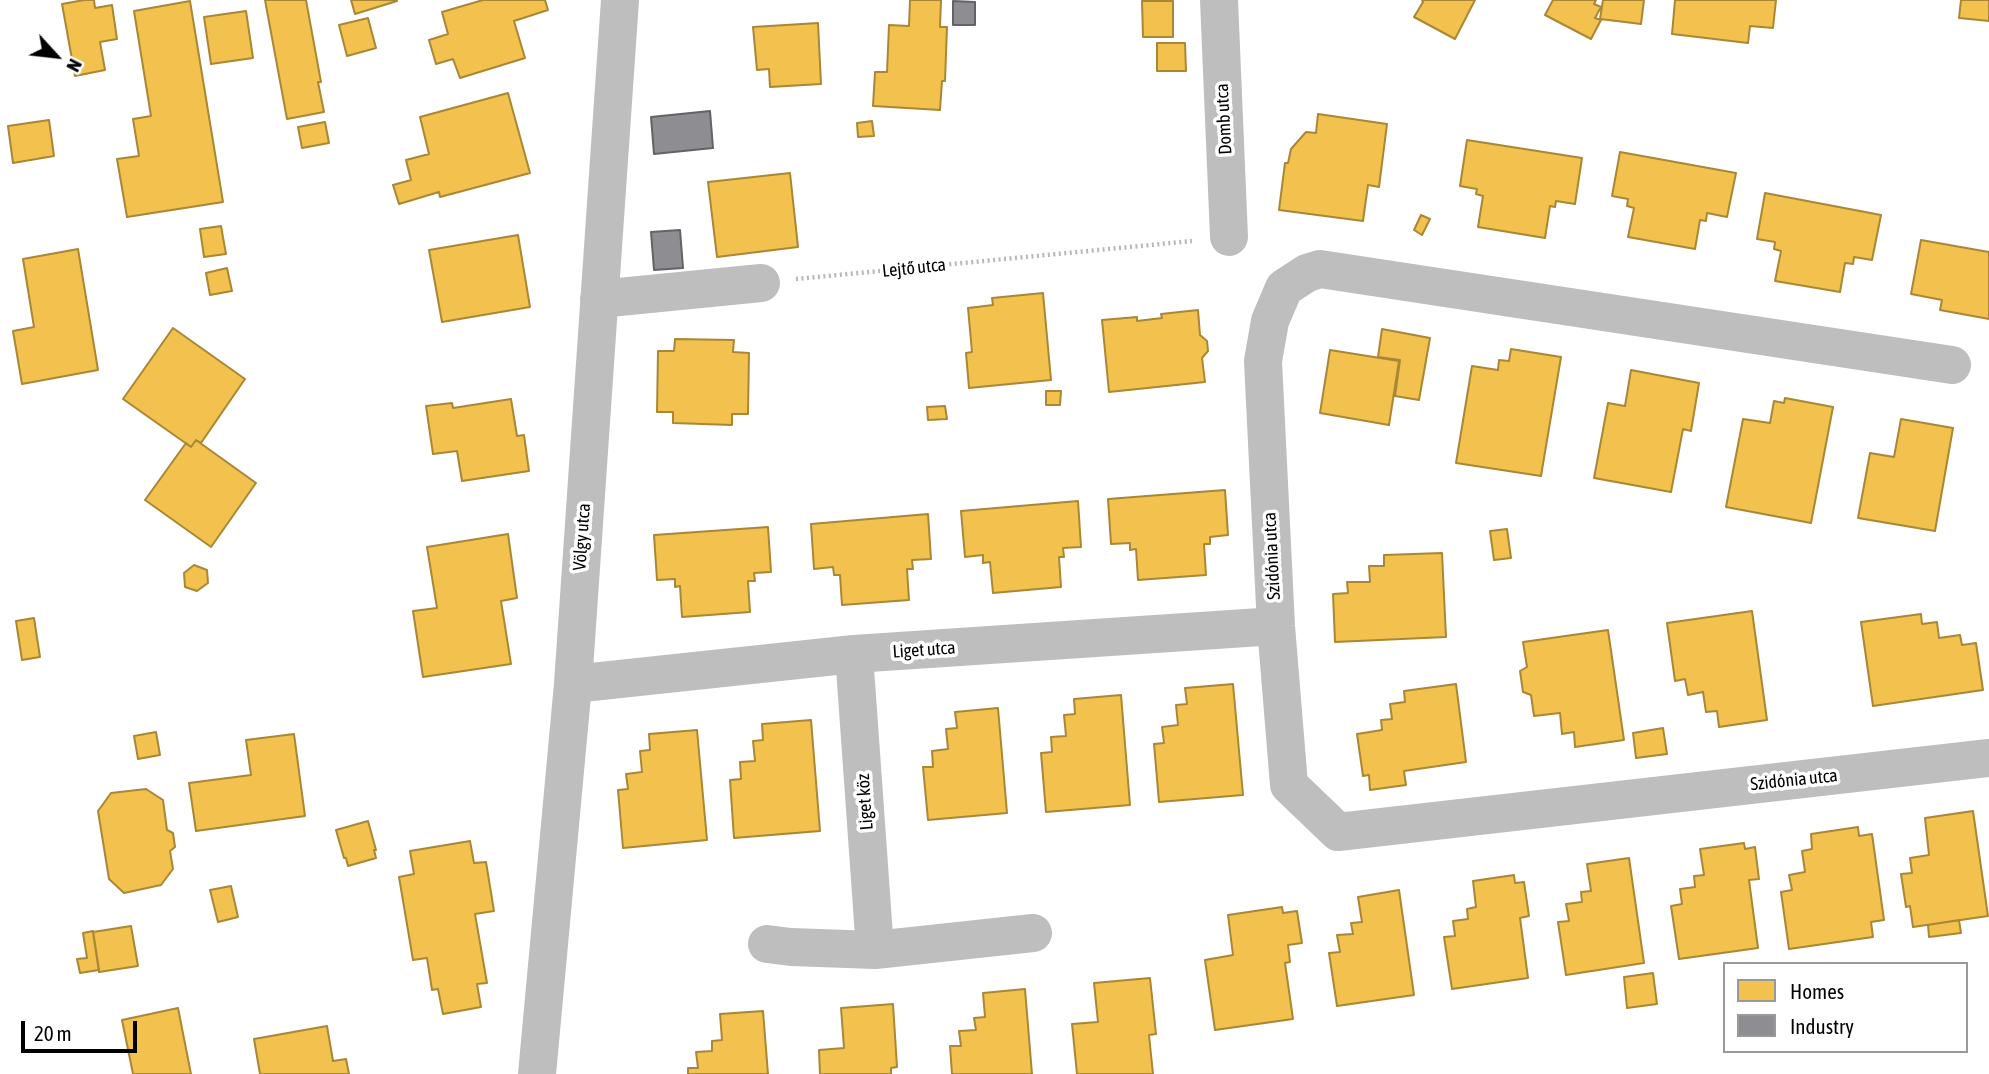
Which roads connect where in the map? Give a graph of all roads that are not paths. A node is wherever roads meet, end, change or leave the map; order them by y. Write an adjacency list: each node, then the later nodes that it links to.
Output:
1 (620, 0): 5 (street, Völgy utca)
2 (1219, 0): 3 (street, Domb utca)
3 (1229, 237)
4 (761, 283): 5 (street)
5 (599, 299): 9 (street, Völgy utca)
6 (1952, 365): 7 (street, Szidónia utca)
7 (1276, 626): 8 (street, Liget utca); 10 (street, Szidónia utca)
8 (854, 654): 9 (street, Liget utca); 13 (street, Liget köz)
9 (573, 684): 14 (street, Völgy utca)
10 (1989, 758)
11 (1032, 933): 13 (street)
12 (767, 944): 13 (street)
13 (875, 950)
14 (537, 1074)

